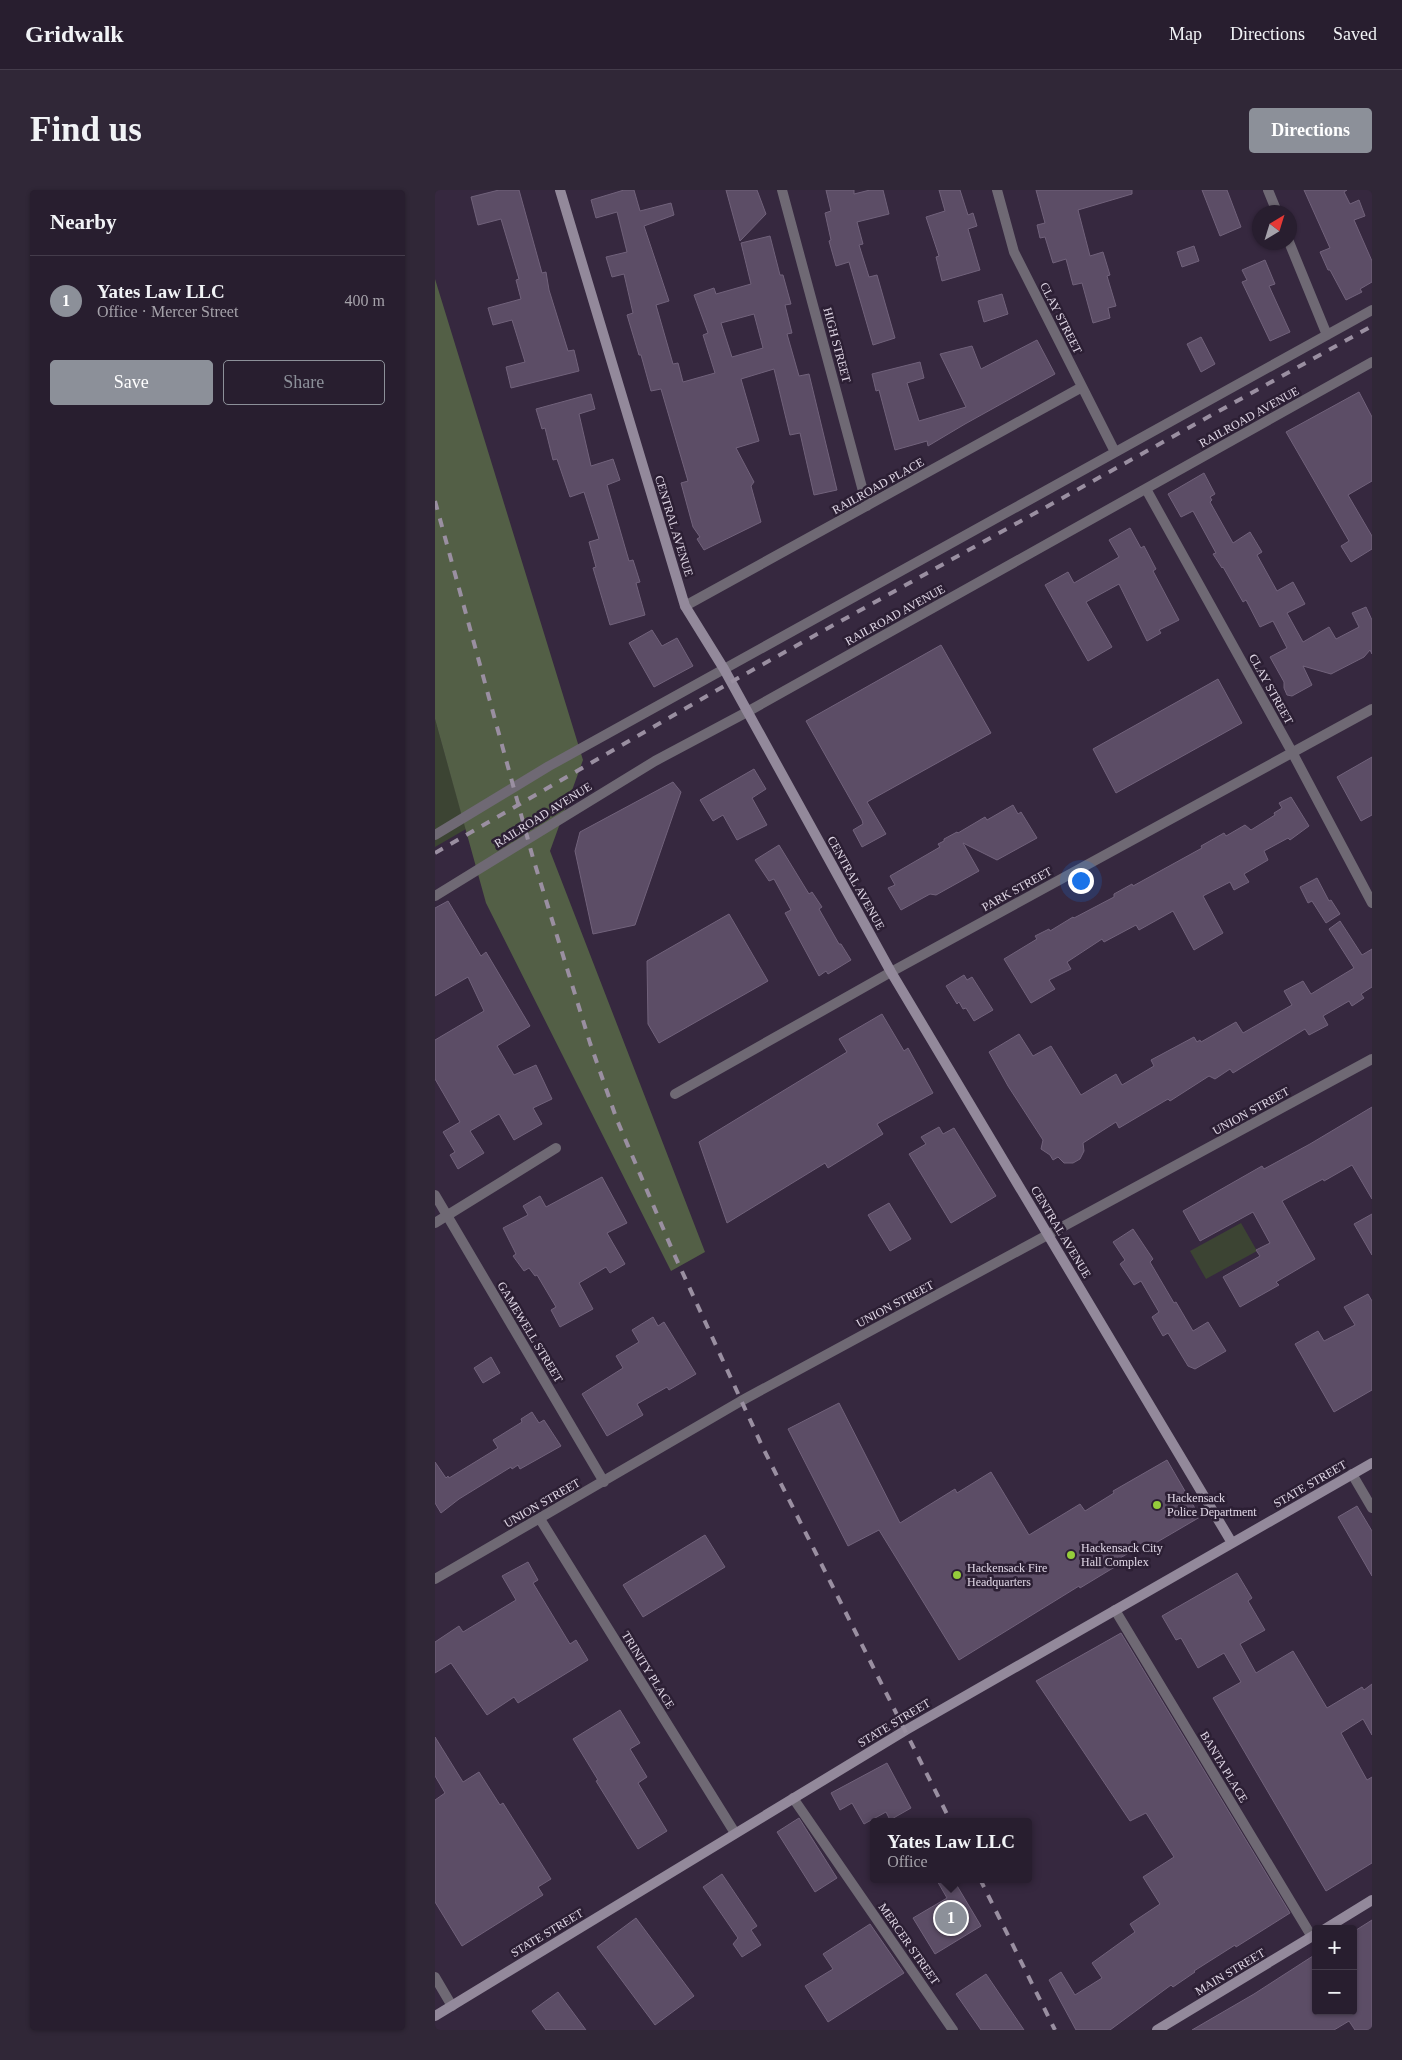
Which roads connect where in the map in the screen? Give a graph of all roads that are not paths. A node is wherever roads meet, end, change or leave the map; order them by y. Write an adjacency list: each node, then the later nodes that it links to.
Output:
1 (560, 190): 14 (street, CENTRAL AVENUE)
2 (782, 190): 13 (street, HIGH STREET)
3 (997, 190): 10 (street, CLAY STREET)
4 (1268, 190): 5 (street)
5 (1274, 205)
6 (1292, 250): 8 (street)
7 (1372, 310): 8 (street)
8 (1327, 335): 11 (street)
9 (1372, 362): 12 (street, RAILROAD AVENUE)
10 (1082, 387): 11 (street, CLAY STREET); 13 (street, RAILROAD PLACE)
11 (1115, 452): 15 (street)
12 (1146, 489): 17 (street, RAILROAD AVENUE); 18 (street, CLAY STREET)
13 (867, 506): 14 (street, RAILROAD PLACE)
14 (685, 606): 15 (street, CENTRAL AVENUE)
15 (724, 669): 17 (street, CENTRAL AVENUE); 19 (street)
16 (1372, 709): 18 (street, PARK STREET)
17 (747, 712): 20 (street, RAILROAD AVENUE); 22 (street, CENTRAL AVENUE)
18 (1292, 752): 21 (street, CLAY STREET); 22 (street, PARK STREET)
19 (435, 835)
20 (435, 896)
21 (1372, 903)
22 (891, 972): 24 (street, PARK STREET); 29 (street, CENTRAL AVENUE)
23 (1372, 1059): 29 (street, UNION STREET)
24 (675, 1094)
25 (556, 1148): 27 (street)
26 (435, 1196): 27 (street, GAMEWELL STREET)
27 (447, 1216): 28 (street); 32 (street, GAMEWELL STREET)
28 (435, 1223)
29 (1049, 1236): 32 (street, UNION STREET); 35 (street, CENTRAL AVENUE)
30 (1372, 1463): 31 (street, STATE STREET)
31 (1352, 1474): 33 (street); 35 (street, STATE STREET)
32 (604, 1482): 34 (street, UNION STREET)
33 (1372, 1508)
34 (540, 1519): 36 (street, UNION STREET); 39 (street, TRINITY PLACE)
35 (1233, 1543): 37 (street, STATE STREET)
36 (435, 1579)
37 (1115, 1610): 38 (street, STATE STREET); 42 (street, BANTA PLACE)
38 (793, 1798): 39 (street, STATE STREET); 47 (street, MERCER STREET)
39 (735, 1833): 45 (street, STATE STREET)
40 (1372, 1900): 41 (street)
41 (1331, 1925)
42 (1312, 1933)
43 (1312, 1937): 48 (street, MAIN STREET)
44 (435, 1976): 45 (street)
45 (452, 2006): 46 (street, STATE STREET)
46 (435, 2016)
47 (953, 2030)
48 (1157, 2030)

